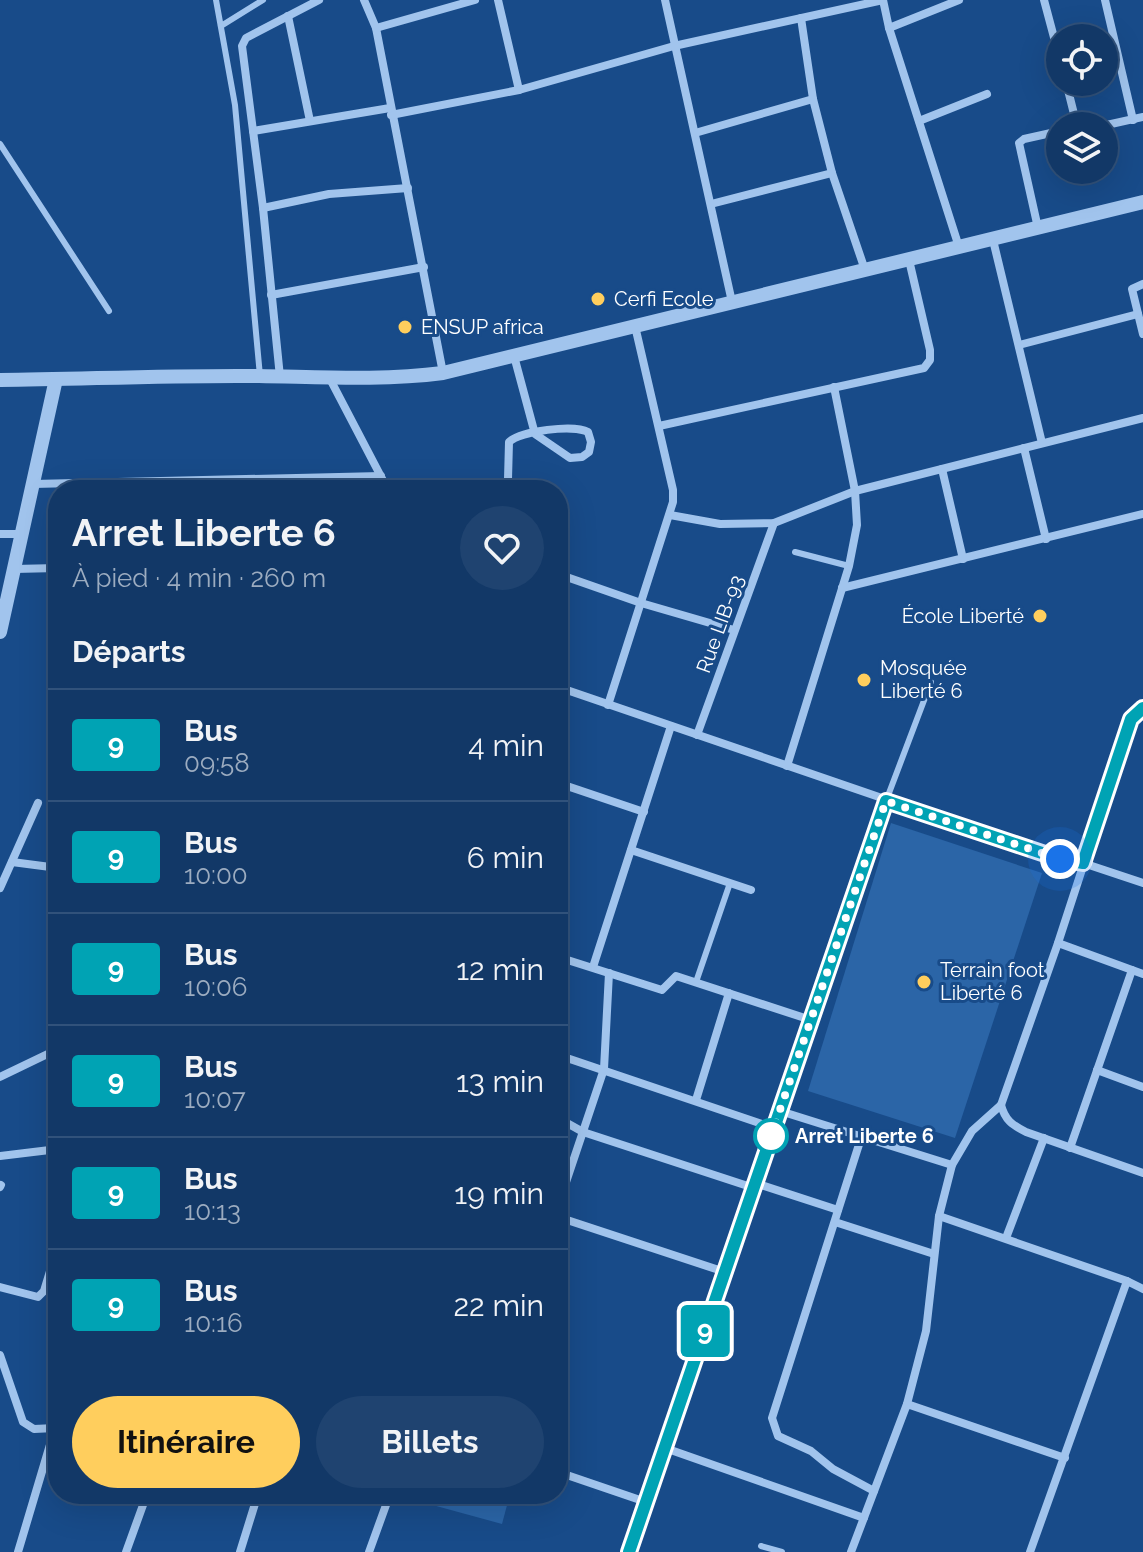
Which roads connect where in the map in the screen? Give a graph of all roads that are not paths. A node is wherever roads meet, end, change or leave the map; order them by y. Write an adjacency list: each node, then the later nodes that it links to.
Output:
1 (216, 0): 15 (lane)
2 (263, 0): 15 (lane)
3 (319, 0): 12 (street)
4 (364, 0): 16 (street)
5 (475, 0): 16 (street)
6 (498, 0): 19 (street)
7 (665, 0): 18 (street)
8 (883, 0): 13 (street); 17 (street)
9 (959, 0): 17 (street)
10 (1044, 0): 14 (street)
11 (1105, 0): 24 (street)
12 (288, 16): 25 (street); 28 (street)
13 (801, 18): 18 (street); 21 (street)
14 (1050, 24)
15 (221, 26): 53 (lane)
16 (376, 28): 22 (street)
17 (889, 28): 26 (street)
18 (674, 46): 19 (street); 29 (street)
19 (519, 90): 22 (street)
20 (987, 94): 26 (street)
21 (813, 99): 29 (street); 32 (street)
22 (390, 111): 25 (street); 33 (street)
23 (1143, 117): 24 (street)
24 (1133, 120): 27 (street)
25 (310, 121): 28 (street)
26 (919, 121): 39 (street)
27 (1118, 123)
28 (253, 131): 36 (street)
29 (695, 133): 35 (street)
30 (1046, 134): 37 (street)
31 (0, 144): 46 (lane)
32 (832, 173): 35 (street); 42 (street)
33 (408, 188): 36 (street); 41 (street)
34 (1143, 202): 37 (street)
35 (711, 204): 45 (street)
36 (263, 208): 44 (street)
37 (1038, 229): 38 (street)
38 (993, 240): 39 (street); 50 (street)
39 (959, 247): 40 (street)
40 (909, 260): 42 (street); 58 (street)
41 (424, 267): 44 (street); 52 (street)
42 (865, 270): 45 (street)
43 (1143, 284): 47 (street)
44 (271, 295): 54 (street)
45 (732, 302): 48 (street)
46 (109, 311)
47 (1138, 314): 49 (street); 50 (street)
48 (635, 326): 51 (street); 60 (street)
49 (1143, 334)
50 (1019, 345): 62 (street)
51 (514, 356): 52 (street); 61 (street)
52 (443, 373): 56 (street)
53 (260, 376): 54 (street); 55 (street)
54 (280, 377): 56 (street)
55 (56, 379): 57 (street); 70 (street)
56 (330, 379): 65 (street)
57 (0, 380)
58 (834, 387): 60 (street); 72 (street)
59 (1143, 418): 62 (street)
60 (659, 426): 74 (street)
61 (535, 434): 61 (street); 67 (street)
62 (1042, 443): 63 (street)
63 (1024, 448): 64 (street); 78 (street)
64 (942, 469): 72 (street); 80 (street)
65 (381, 476): 66 (street); 69 (street)
66 (266, 479): 68 (street)
67 (508, 479)
68 (241, 480)
69 (383, 480)
70 (33, 484): 71 (street); 77 (street)
71 (48, 484)
72 (855, 491): 75 (street); 81 (street)
73 (1143, 514): 78 (street)
74 (670, 515): 75 (street); 86 (street)
75 (774, 523): 87 (street, Rue LIB-93)
76 (0, 534): 77 (street)
77 (22, 534): 83 (street)
78 (1046, 539): 80 (street)
79 (795, 552): 81 (lane)
80 (963, 559): 85 (street)
81 (849, 566): 85 (street)
82 (48, 568): 83 (street)
83 (14, 569): 88 (street)
84 (568, 577): 86 (street)
85 (842, 588): 95 (street)
86 (641, 603): 87 (street); 91 (street)
87 (734, 630): 94 (street, Rue LIB-93)
88 (0, 632)
89 (931, 682): 97 (lane)
90 (568, 691): 91 (street)
91 (608, 705): 93 (street)
92 (1143, 708): 102 (street)
93 (671, 726): 94 (street); 99 (street)
94 (697, 735): 95 (street)
95 (787, 766): 97 (street)
96 (568, 786): 99 (street)
97 (886, 801): 102 (street); 116 (street)
98 (38, 803): 101 (street)
99 (644, 812): 100 (street)
100 (631, 850): 104 (street); 110 (street)
101 (12, 862): 103 (street); 106 (street)
102 (1083, 863): 105 (street); 108 (street)
103 (48, 867)
104 (730, 883): 107 (street); 114 (lane)
105 (1143, 883)
106 (0, 888)
107 (751, 890)
108 (1058, 943): 111 (street); 124 (street)
109 (568, 960): 110 (street)
110 (593, 967): 112 (street)
111 (1132, 970): 113 (street); 120 (street)
112 (609, 973): 114 (street); 119 (street)
113 (1143, 974)
114 (696, 982): 115 (street)
115 (729, 993): 116 (street); 123 (street)
116 (811, 1020): 125 (street)
117 (48, 1054): 121 (street)
118 (568, 1058): 119 (street)
119 (604, 1069): 123 (street); 128 (street)
120 (1097, 1070): 122 (street); 131 (street)
121 (0, 1077)
122 (1143, 1087)
123 (696, 1100): 127 (street)
124 (1001, 1105): 130 (street); 134 (street)
125 (780, 1111): 127 (street); 129 (street)
126 (568, 1124): 128 (street)
127 (774, 1128): 137 (street)
128 (583, 1132): 136 (street); 137 (street)
129 (862, 1135): 134 (street); 138 (street)
130 (1044, 1138): 131 (street); 142 (street)
131 (1070, 1148): 135 (street)
132 (48, 1150): 133 (street)
133 (0, 1156)
134 (952, 1165): 139 (street)
135 (1143, 1173)
136 (568, 1176)
137 (754, 1186): 138 (street); 144 (street)
138 (838, 1210): 141 (street)
139 (939, 1216): 142 (street); 143 (street)
140 (568, 1220): 144 (street)
141 (835, 1222): 143 (street); 156 (street)
142 (1006, 1238): 146 (street)
143 (934, 1254): 150 (street)
144 (725, 1272): 152 (street)
145 (48, 1278): 147 (street)
146 (1127, 1281): 148 (street); 154 (street)
147 (0, 1287)
148 (1143, 1289)
149 (0, 1355): 151 (street)
150 (907, 1404): 154 (street); 156 (street)
151 (48, 1427)
152 (665, 1448): 157 (street); 161 (street)
153 (48, 1454): 163 (street)
154 (1065, 1458): 170 (street)
155 (568, 1475): 157 (street)
156 (874, 1491): 161 (street)
157 (646, 1502): 167 (street)
158 (143, 1504): 164 (street)
159 (255, 1504): 165 (street)
160 (386, 1504): 166 (street)
161 (864, 1518): 169 (street)
162 (761, 1546): 168 (lane)
163 (18, 1552)
164 (126, 1552)
165 (240, 1552)
166 (369, 1552)
167 (629, 1552)
168 (782, 1552)
169 (851, 1552)
170 (1030, 1552)

